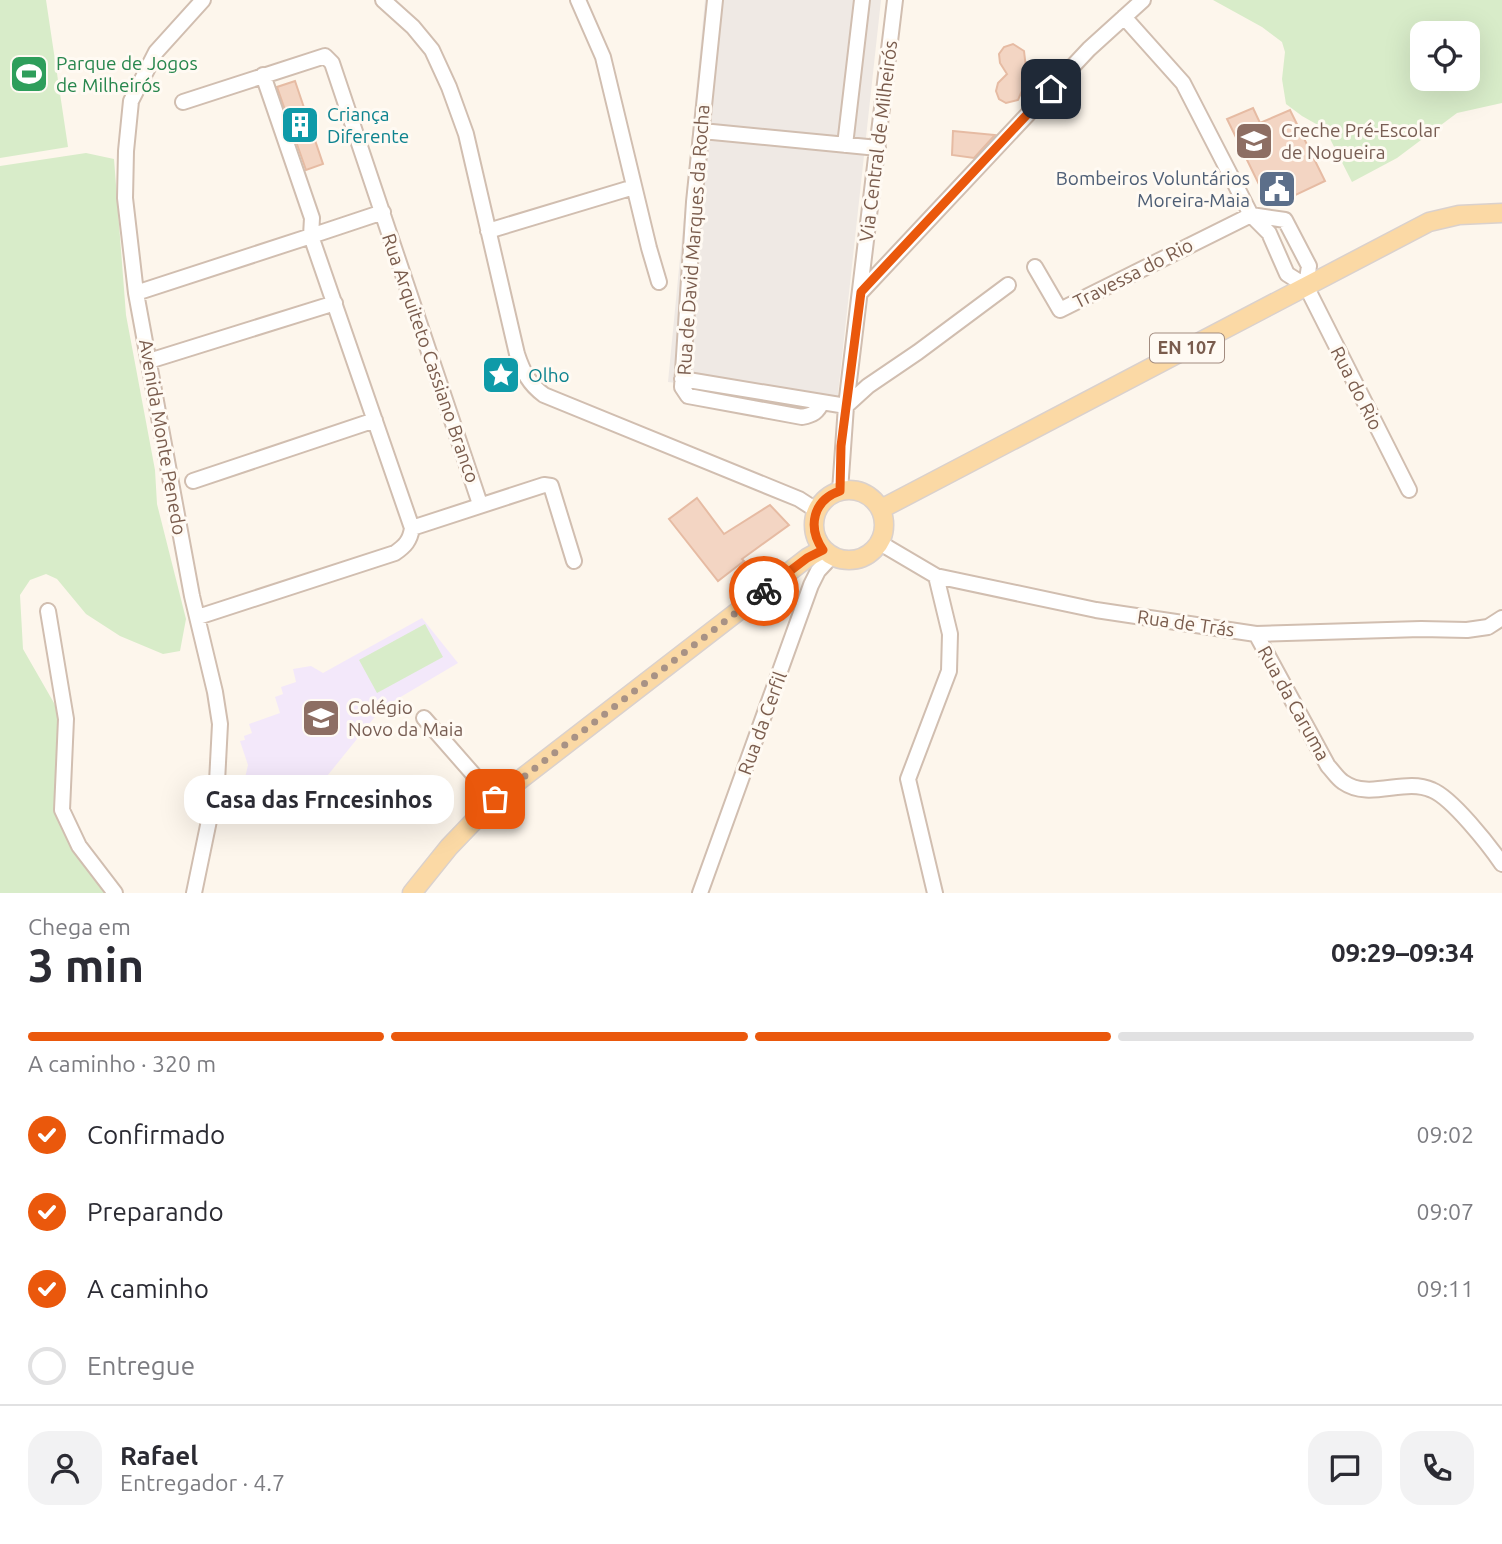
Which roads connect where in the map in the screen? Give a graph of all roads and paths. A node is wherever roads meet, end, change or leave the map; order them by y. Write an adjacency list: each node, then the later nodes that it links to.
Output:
1 (203, 0): 25 (street, Avenida Monte Penedo)
2 (383, 0): 18 (street)
3 (578, 0): 14 (street)
4 (715, 0): 11 (street, Rua de David Marques da Rocha)
5 (862, 0): 12 (street)
6 (895, 0): 13 (street, Via Central de Milheirós)
7 (1143, 0): 8 (street)
8 (1124, 17): 17 (street, Rua do Rio); 24 (street)
9 (263, 75): 10 (street); 15 (street, Rua Arquiteto Cassiano Branco); 19 (street)
10 (183, 102)
11 (702, 131): 12 (street); 28 (street, Rua de David Marques da Rocha)
12 (845, 145): 13 (street)
13 (878, 148): 24 (street, Via Central de Milheirós)
14 (634, 187): 18 (street); 21 (street)
15 (383, 212): 19 (street); 33 (street, Rua Arquiteto Cassiano Branco)
16 (1502, 213): 23 (main road, EN 107)
17 (1251, 215): 20 (street, Travessa do Rio); 23 (street, Rua do Rio); 23 (street, Rua do Rio)
18 (488, 231): 35 (street)
19 (312, 236): 25 (street); 26 (street)
20 (1035, 267)
21 (660, 282)
22 (1007, 285): 28 (street)
23 (1306, 286): 31 (street, Rua do Rio); 34 (main road, EN 107)
24 (861, 292): 28 (street, Via Central de Milheirós)
25 (136, 293): 27 (street, Avenida Monte Penedo)
26 (335, 303): 27 (street); 29 (street)
27 (149, 361): 42 (street, Avenida Monte Penedo)
28 (846, 406): 32 (street, Via Central de Milheirós)
29 (375, 420): 30 (street); 36 (street)
30 (193, 481)
31 (1409, 490)
32 (840, 491): 34 (main road); 35 (main road)
33 (480, 504): 36 (street); 39 (street)
34 (881, 509): 37 (main road)
35 (816, 510): 38 (main road)
36 (412, 528): 42 (street)
37 (880, 543): 38 (main road); 40 (street, Rua de Trás)
38 (827, 553): 46 (main road); 51 (street, Rua da Cerfil)
39 (574, 561)
40 (936, 576): 44 (street, Rua de Trás); 52 (street)
41 (48, 611): 48 (street)
42 (198, 617): 49 (street, Avenida Monte Penedo)
43 (1502, 618): 44 (street, Rua de Trás)
44 (1256, 634): 47 (street, Rua da Caruma)
45 (424, 718): 46 (street)
46 (495, 799): 50 (main road)
47 (1502, 864)
48 (115, 893)
49 (194, 893)
50 (412, 893)
51 (700, 893)
52 (935, 893)

